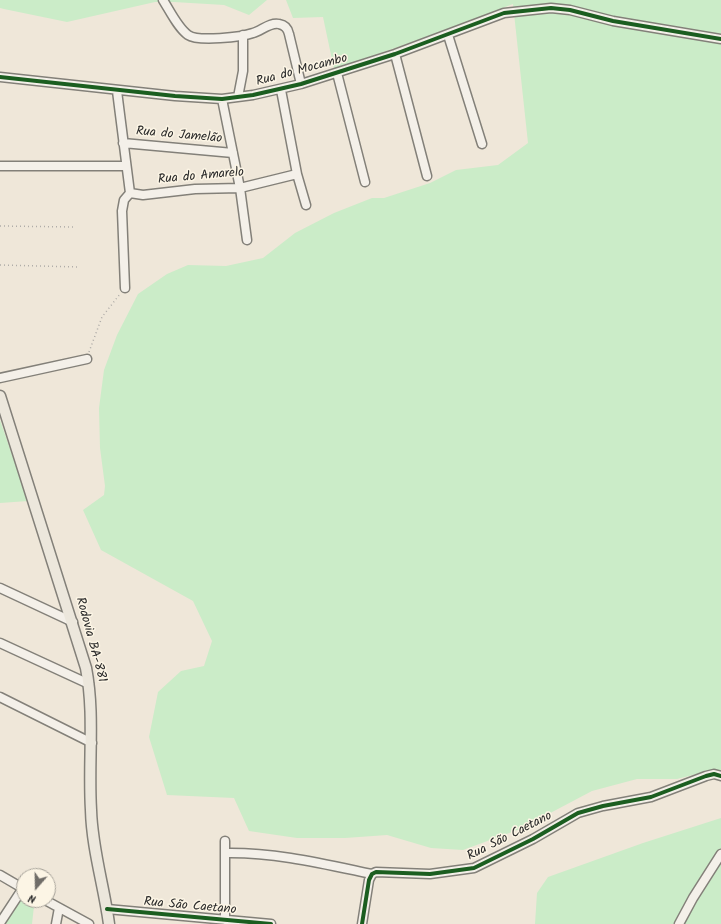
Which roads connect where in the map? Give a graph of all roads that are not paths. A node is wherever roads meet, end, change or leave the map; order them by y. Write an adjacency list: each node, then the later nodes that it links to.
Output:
1 (163, 0): 3 (street)
2 (448, 34): 4 (street, Rua do Mocambo); 5 (street, Rua do Mocambo); 14 (street)
3 (243, 35): 8 (street); 11 (street)
4 (721, 39)
5 (395, 54): 6 (street, Rua do Mocambo); 19 (street)
6 (337, 73): 8 (street, Rua do Mocambo); 20 (street)
7 (0, 77): 10 (street, Rua do Mocambo)
8 (301, 84): 9 (street, Rua do Mocambo)
9 (281, 90): 11 (street, Rua do Mocambo); 18 (street)
10 (117, 91): 12 (street, Rua do Mocambo); 13 (street)
11 (238, 97): 12 (street, Rua do Mocambo)
12 (222, 98): 15 (street)
13 (123, 143): 15 (street, Rua do Jamelão); 17 (street)
14 (482, 144)
15 (233, 153): 21 (street)
16 (0, 166): 17 (street)
17 (126, 166): 22 (street)
18 (298, 174): 21 (street, Rua do Amarelo); 23 (street)
19 (427, 176)
20 (365, 182)
21 (240, 188): 22 (street, Rua do Amarelo); 24 (street)
22 (130, 193): 25 (street)
23 (306, 205)
24 (247, 240)
25 (125, 288)
26 (87, 359): 27 (street)
27 (0, 378)
28 (0, 396): 30 (main road, Rodovia BA-881)
29 (0, 588): 30 (street)
30 (73, 622): 32 (main road, Rodovia BA-881)
31 (0, 643): 32 (street)
32 (89, 684): 34 (main road, Rodovia BA-881)
33 (0, 697): 34 (street)
34 (92, 743): 45 (main road, Rodovia BA-881)
35 (721, 776): 39 (street, Rua São Caetano)
36 (225, 841): 37 (street)
37 (225, 853): 39 (street, Rua São Caetano); 46 (street)
38 (721, 854): 53 (street)
39 (372, 874): 52 (street)
40 (0, 875): 41 (street)
41 (16, 884)
42 (16, 899): 47 (street)
43 (56, 906): 44 (street)
44 (60, 908): 48 (street); 49 (street)
45 (107, 909): 46 (street, Rua São Caetano); 50 (main road, Rodovia BA-881)
46 (225, 920): 51 (street, Rua São Caetano)
47 (0, 923)
48 (56, 924)
49 (89, 924)
50 (109, 924)
51 (272, 924)
52 (362, 924)
53 (679, 924)

